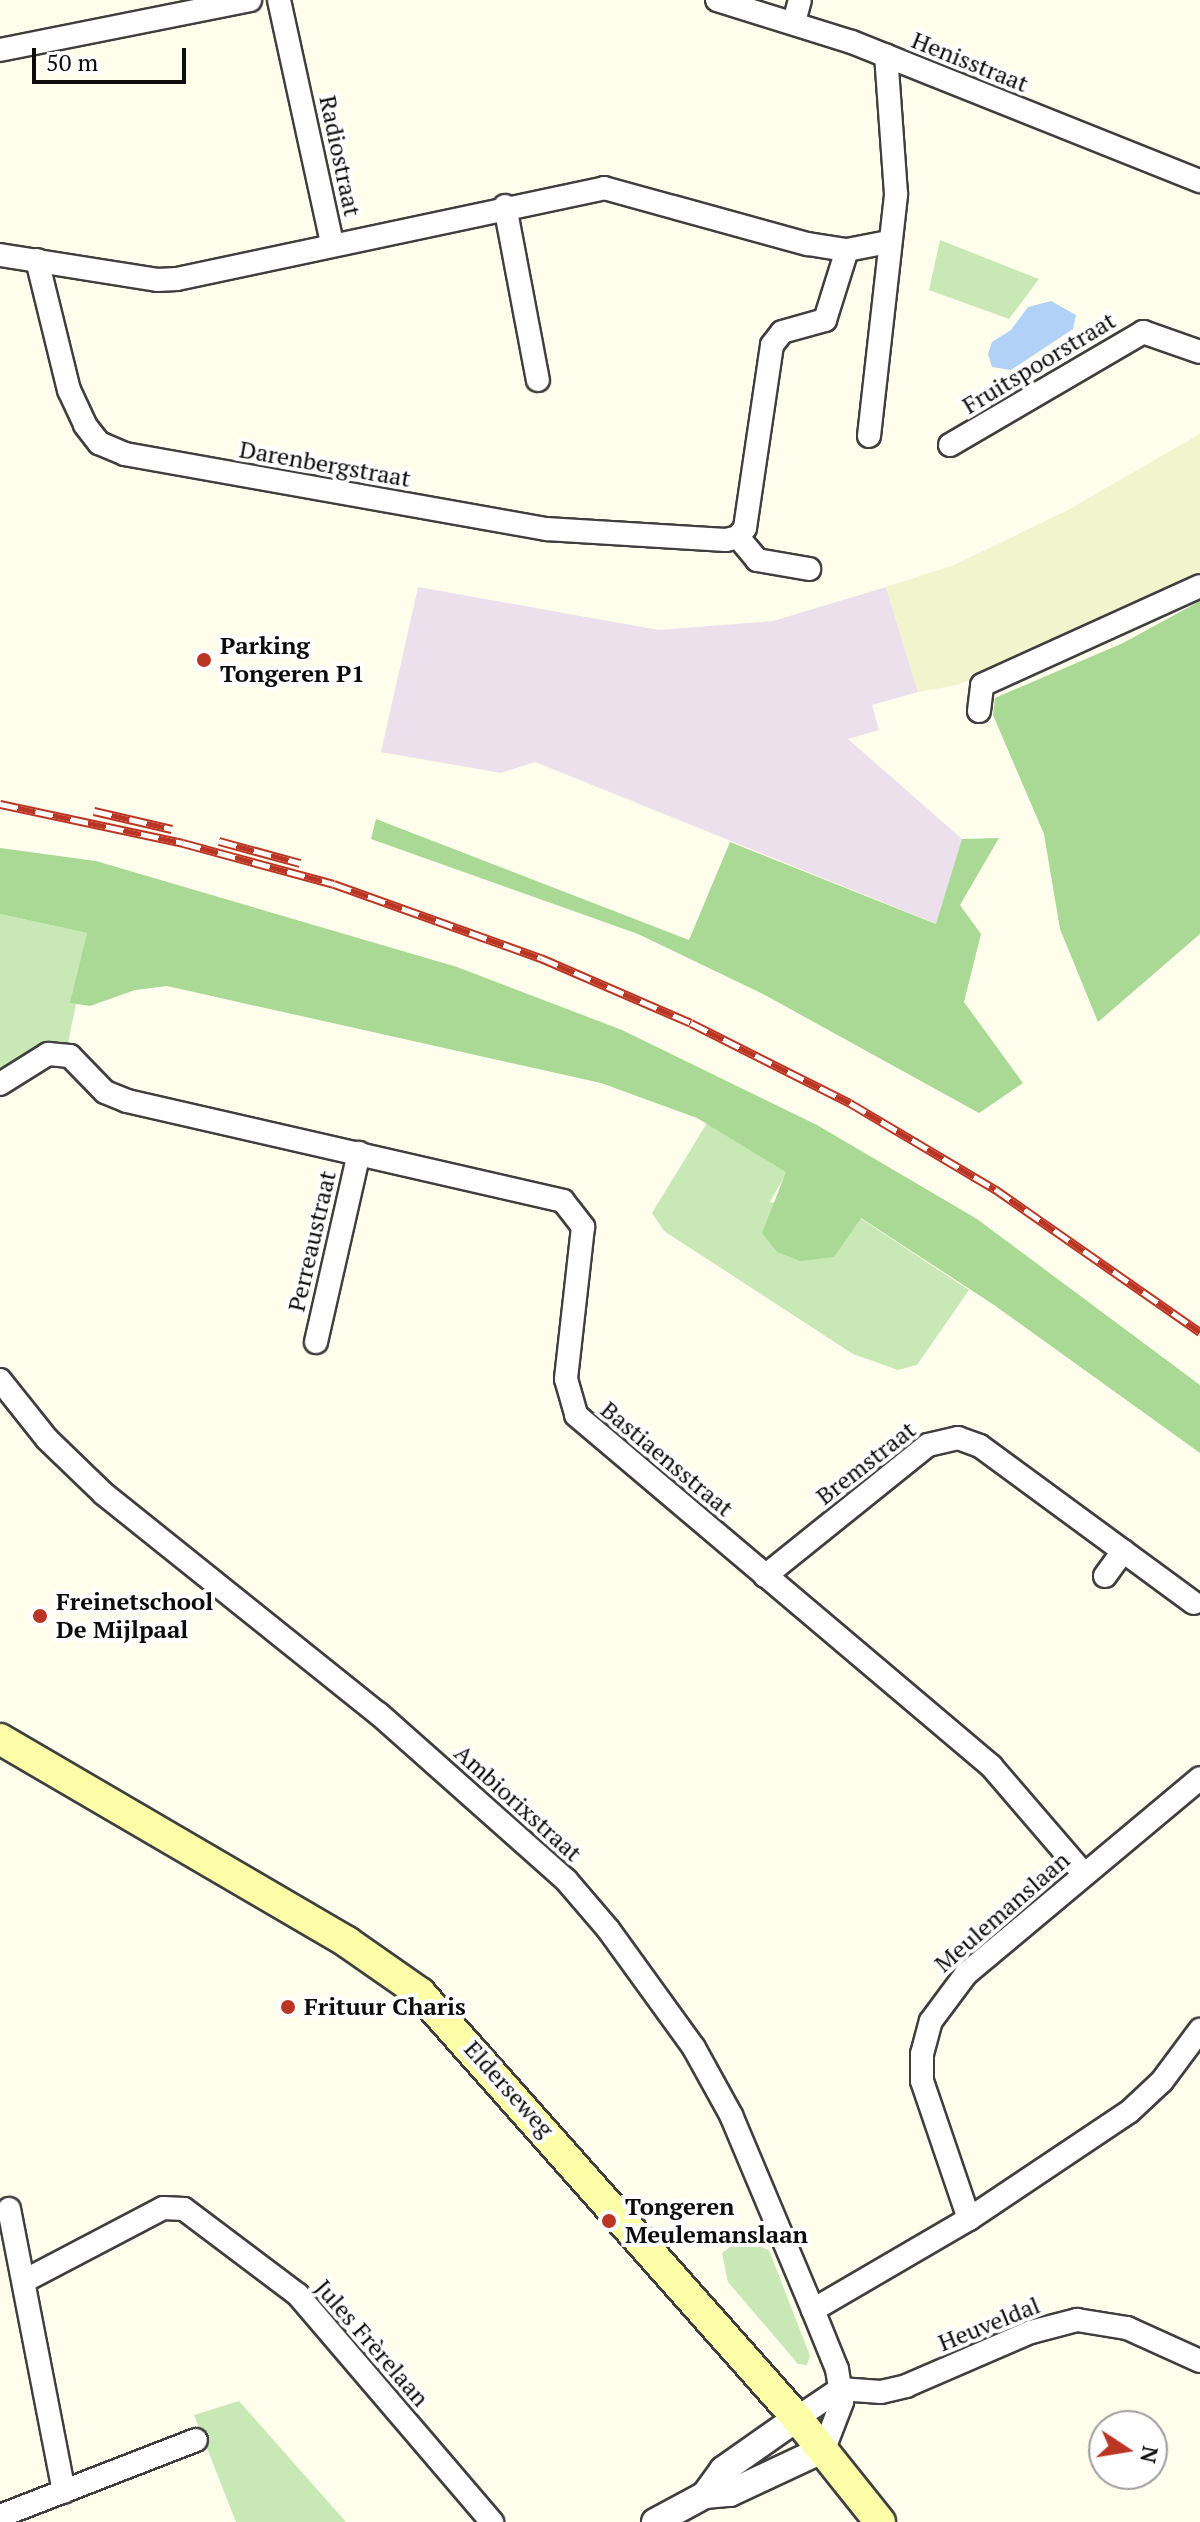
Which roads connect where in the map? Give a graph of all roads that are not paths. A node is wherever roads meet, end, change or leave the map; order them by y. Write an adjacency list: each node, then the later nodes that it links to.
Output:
1 (250, 0): 4 (street)
2 (279, 0): 11 (street, Radiostraat)
3 (718, 0): 5 (street, Henisstraat)
4 (144, 9): 6 (street)
5 (797, 11): 7 (street, Henisstraat)
6 (0, 50)
7 (886, 55): 8 (street, Henisstraat); 10 (street)
8 (1200, 181)
9 (505, 206): 11 (street, Radiostraat); 12 (street, Radiostraat); 16 (street)
10 (888, 242): 12 (street, Radiostraat); 17 (street)
11 (332, 244): 14 (street)
12 (847, 250): 19 (street)
13 (0, 255): 14 (street)
14 (37, 260): 19 (street, Darenbergstraat)
15 (1200, 352): 18 (street, Fruitspoorstraat)
16 (538, 380)
17 (869, 436)
18 (950, 445)
19 (738, 537): 20 (street)
20 (809, 569)
21 (1200, 586): 22 (street)
22 (979, 711)
23 (0, 1084): 24 (street, Bastiaensstraat)
24 (359, 1153): 25 (street, Perreaustraat); 28 (street, Bastiaensstraat)
25 (316, 1342)
26 (0, 1380): 38 (street, Ambiorixstraat)
27 (1123, 1551): 28 (street, Bremstraat); 29 (street); 30 (street, Bremstraat)
28 (765, 1576): 33 (street, Bastiaensstraat)
29 (1105, 1576)
30 (1194, 1603)
31 (0, 1739): 41 (main road, Elderseweg)
32 (1200, 1778): 33 (street, Meulemanslaan)
33 (1084, 1874): 36 (street, Meulemanslaan)
34 (1200, 2030): 36 (street)
35 (9, 2209): 37 (street)
36 (969, 2219): 38 (street)
37 (26, 2280): 44 (street); 47 (street, Jules Frèrelaan)
38 (813, 2310): 40 (street, Ambiorixstraat)
39 (1200, 2361): 40 (street, Heuveldal)
40 (840, 2389): 41 (street); 43 (street)
41 (797, 2418): 43 (main road, Elderseweg); 45 (street)
42 (196, 2440): 44 (street)
43 (824, 2449): 45 (street); 49 (main road, Elderseweg)
44 (64, 2492): 46 (street)
45 (705, 2495): 48 (street)
46 (0, 2516)
47 (492, 2522)
48 (655, 2522)
49 (880, 2522)

